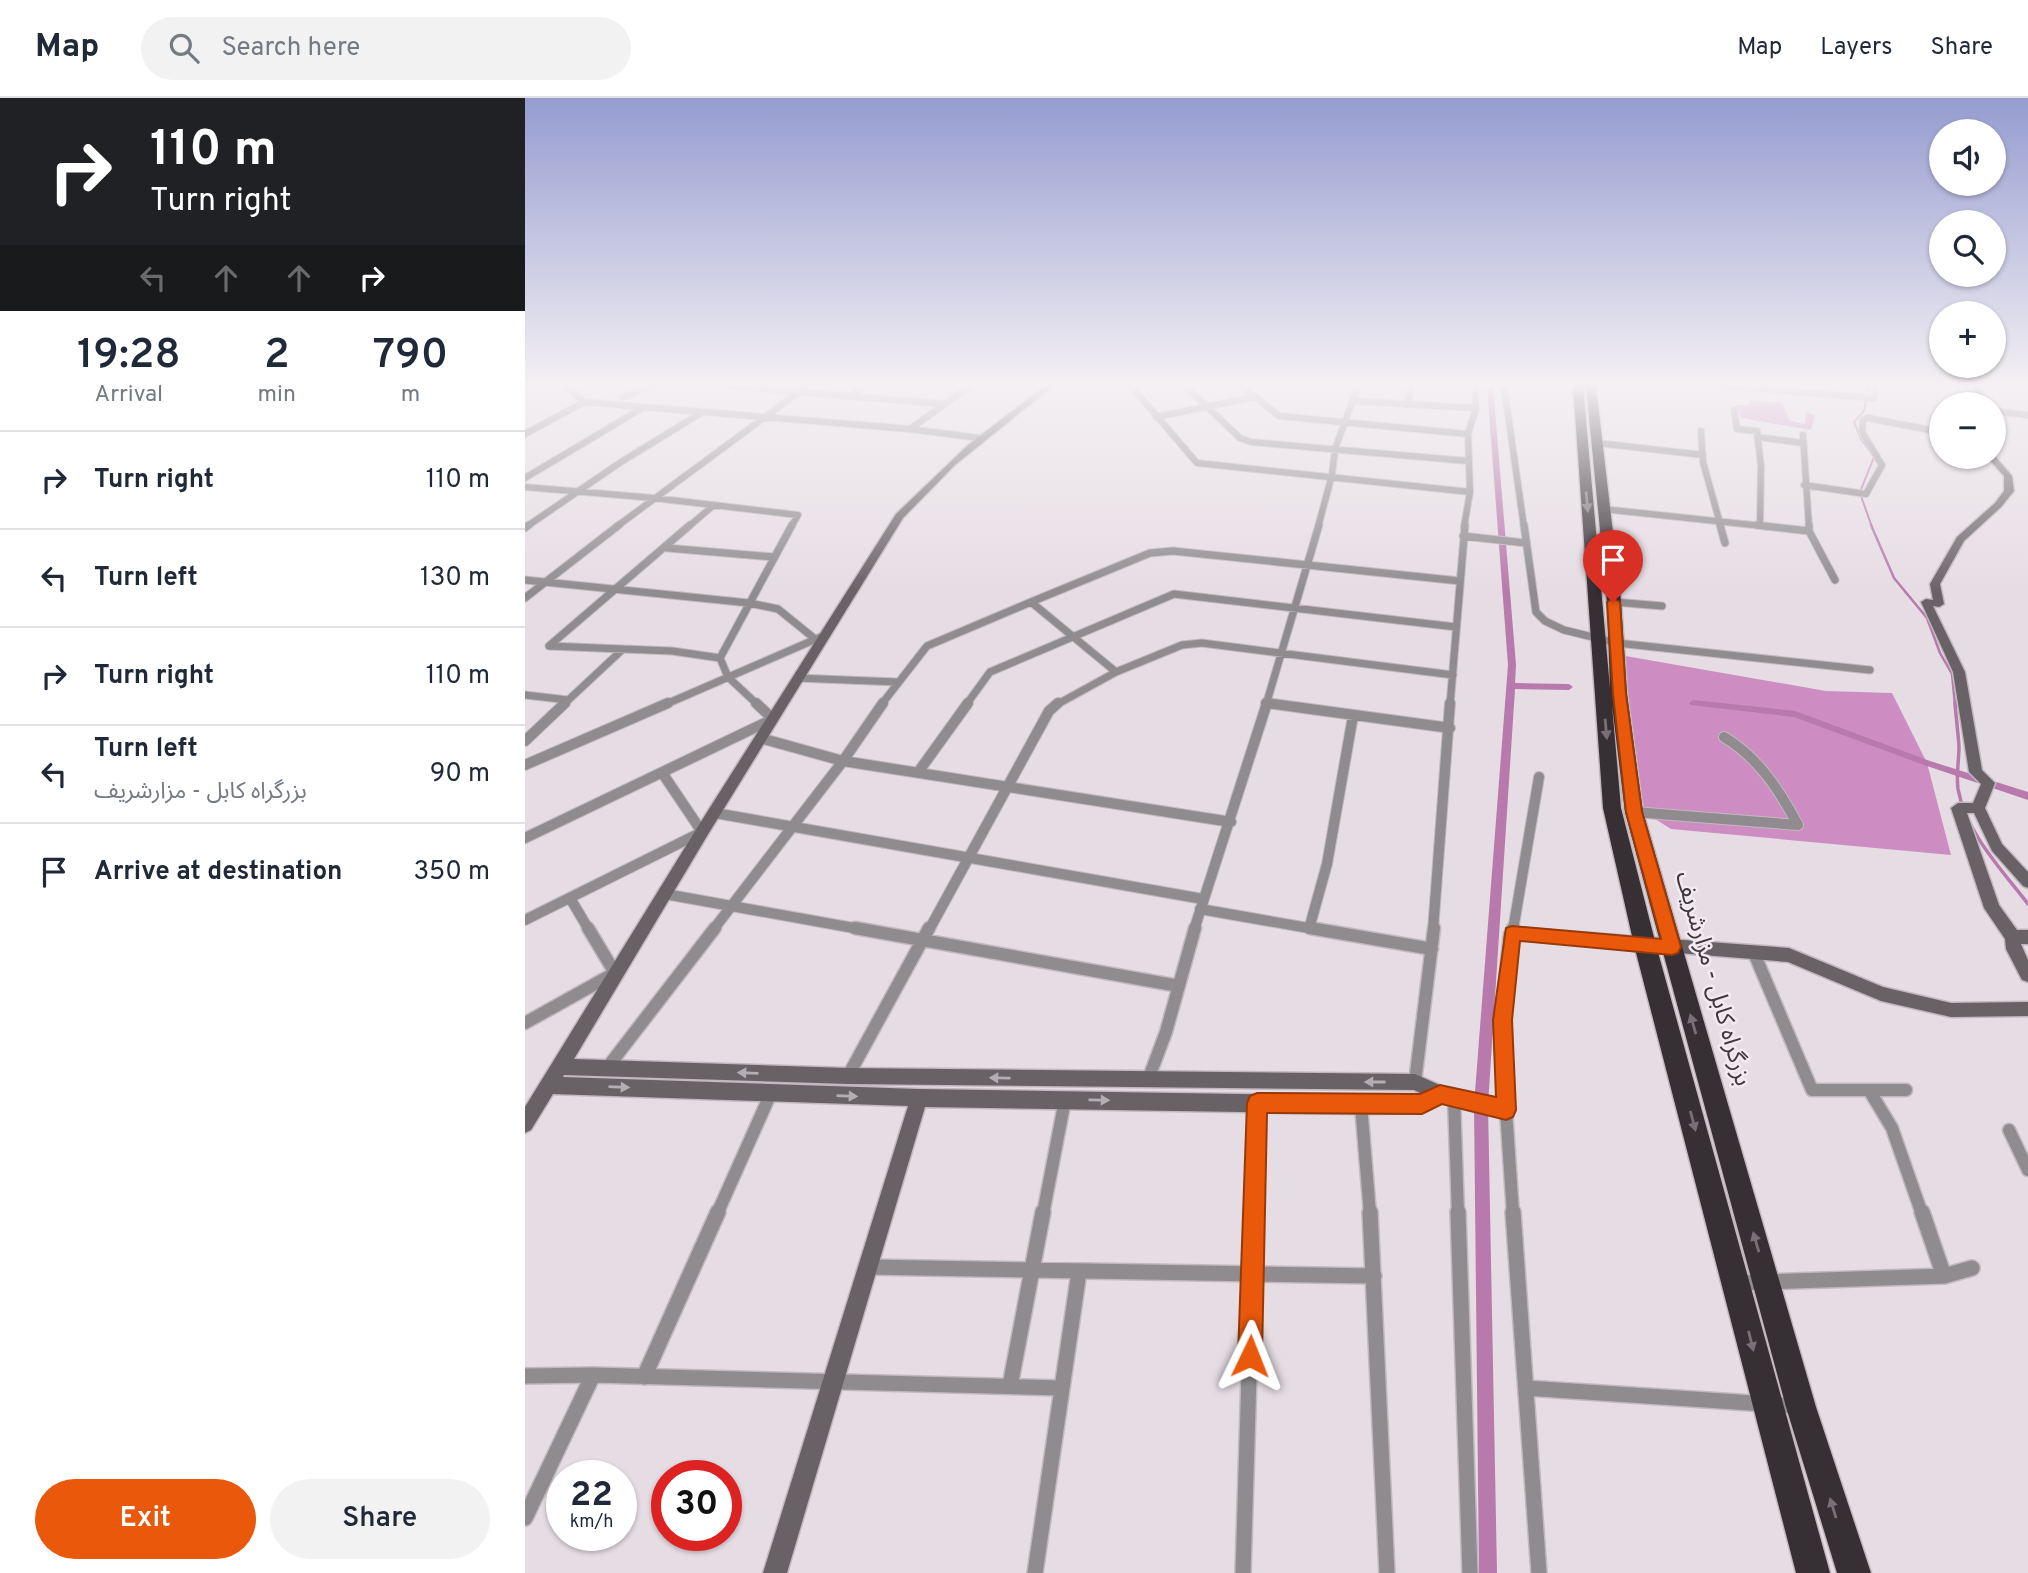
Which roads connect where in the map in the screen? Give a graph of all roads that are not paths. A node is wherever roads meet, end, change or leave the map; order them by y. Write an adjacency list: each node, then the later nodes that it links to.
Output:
1 (564, 455): 19 (street)
2 (635, 455): 22 (street)
3 (712, 455): 24 (street)
4 (960, 455): 51 (street)
5 (1190, 455): 18 (street)
6 (1334, 455): 18 (street)
7 (1400, 455): 16 (street)
8 (1468, 455): 16 (street)
9 (1514, 455): 32 (street)
10 (1584, 455): 50 (highway, one-way to 50)
11 (1598, 455): 26 (highway, بزرگراه کابل - مزارشریف)
12 (1703, 455): 27 (street)
13 (1760, 455): 28 (street)
14 (1803, 455): 20 (street)
15 (1877, 455): 20 (street)
16 (1468, 461): 23 (street)
17 (2002, 469): 77 (street)
18 (1332, 475): 23 (street); 36 (street)
19 (525, 478)
20 (1804, 485): 30 (street)
21 (525, 487): 22 (street)
22 (578, 491): 24 (street); 29 (street)
23 (1470, 492): 31 (street)
24 (654, 498): 25 (street); 40 (street)
25 (714, 505): 34 (street); 35 (street)
26 (1603, 509): 27 (street); 44 (highway, بزرگراه کابل - مزارشریف)
27 (1721, 521): 28 (street); 33 (street)
28 (1759, 526): 30 (street)
29 (525, 528)
30 (1809, 531): 38 (street)
31 (1463, 536): 32 (street); 39 (street)
32 (1526, 543): 50 (street)
33 (1725, 543)
34 (667, 548): 35 (street); 41 (street)
35 (774, 557): 45 (street)
36 (1308, 566): 39 (street); 43 (street); 46 (street)
37 (525, 580): 40 (street)
38 (1835, 580)
39 (1460, 581): 48 (street)
40 (545, 582): 41 (street); 42 (street)
41 (615, 589): 45 (street); 53 (street)
42 (525, 598)
43 (1031, 602): 49 (street); 61 (street)
44 (1613, 602): 47 (street); 52 (highway, بزرگراه کابل - مزارشریف)
45 (749, 603): 51 (street); 55 (street)
46 (1295, 607): 48 (street); 49 (street); 54 (street)
47 (1662, 607)
48 (1456, 627): 58 (street)
49 (1072, 635): 57 (street); 73 (street)
50 (1598, 635): 52 (street); 95 (highway, one-way to 95)
51 (819, 637): 59 (street); 60 (street)
52 (1617, 643): 56 (street); 78 (highway, بزرگراه کابل - مزارشریف)
53 (623, 649): 55 (street); 63 (street)
54 (1281, 653): 57 (street); 58 (street); 64 (street)
55 (720, 658): 59 (street)
56 (1870, 670)
57 (1116, 672): 76 (street)
58 (1453, 675): 67 (street)
59 (728, 677): 66 (street); 72 (street)
60 (797, 678): 61 (street); 66 (street)
61 (897, 682): 71 (street)
62 (525, 695): 63 (street)
63 (568, 700): 70 (street)
64 (1265, 704): 65 (street); 80 (street)
65 (1353, 716): 67 (street); 91 (street)
66 (773, 719): 69 (street); 74 (street)
67 (1450, 728): 97 (street)
68 (1724, 737): 78 (street)
69 (760, 738): 71 (street); 79 (street)
70 (525, 741)
71 (843, 761): 73 (street); 81 (street)
72 (525, 765)
73 (919, 771): 76 (street)
74 (663, 774): 82 (street); 83 (street)
75 (1539, 777): 92 (street)
76 (1009, 787): 80 (street); 84 (street)
77 (1969, 808): 85 (street); 93 (street)
78 (1634, 812): 96 (highway, بزرگراه کابل - مزارشریف)
79 (715, 813): 81 (street); 82 (street)
80 (1231, 822): 88 (street)
81 (791, 825): 84 (street); 89 (street)
82 (702, 832): 86 (street); 87 (street)
83 (525, 838)
84 (969, 859): 88 (street); 94 (street)
85 (2028, 882)
86 (665, 894): 89 (street); 99 (street)
87 (570, 898): 90 (street); 99 (street)
88 (1202, 904): 91 (street); 101 (street)
89 (729, 906): 94 (street); 105 (street)
90 (525, 920)
91 (1309, 929): 97 (street)
92 (1512, 933): 95 (street); 118 (street)
93 (2021, 937): 100 (street)
94 (925, 939): 101 (street); 106 (street)
95 (1645, 945): 96 (street); 129 (highway, one-way to 129)
96 (1672, 947): 98 (street); 130 (highway, بزرگراه کابل - مزارشریف, one-way to 96)
97 (1432, 949): 108 (street)
98 (1754, 953): 102 (street); 110 (street)
99 (617, 972): 103 (street); 104 (street)
100 (2028, 975)
101 (1179, 986): 107 (street)
102 (2028, 1009)
103 (525, 1023)
104 (562, 1067): 105 (street); 109 (street)
105 (607, 1068): 106 (street, one-way to 105)
106 (848, 1076): 107 (street, one-way to 106)
107 (1148, 1080): 108 (street, one-way to 107)
108 (1415, 1082): 114 (street)
109 (551, 1085): 112 (street, one-way to 112); 119 (street)
110 (1869, 1090): 111 (street); 128 (street)
111 (1906, 1090)
112 (771, 1093): 113 (street, one-way to 113); 133 (street)
113 (919, 1098): 115 (street); 122 (street)
114 (1454, 1098): 117 (street); 118 (street); 145 (street)
115 (1065, 1100): 116 (street, one-way to 116); 124 (street)
116 (1257, 1103): 117 (street); 126 (street)
117 (1361, 1105): 127 (street)
118 (1499, 1108): 137 (street)
119 (525, 1124)
120 (2009, 1130): 121 (street)
121 (2028, 1170)
122 (868, 1267): 124 (street); 134 (street)
123 (1972, 1268): 128 (street)
124 (1034, 1272): 125 (street); 135 (street)
125 (1079, 1272): 126 (street); 136 (street)
126 (1252, 1274): 127 (street); 143 (street)
127 (1374, 1276): 144 (street)
128 (1944, 1276): 130 (street)
129 (1737, 1283): 130 (street); 138 (highway, one-way to 138)
130 (1768, 1284): 139 (highway, بزرگراه کابل - مزارشریف)
131 (593, 1375): 132 (street); 133 (street); 140 (street)
132 (525, 1376)
133 (645, 1377): 134 (street)
134 (833, 1382): 135 (street); 141 (street)
135 (1010, 1386): 136 (street)
136 (1060, 1388): 142 (street)
137 (1526, 1388): 138 (street); 146 (street)
138 (1767, 1403): 139 (street); 147 (highway)
139 (1801, 1407): 148 (highway, بزرگراه کابل - مزارشریف, one-way to 139)
140 (525, 1518)
141 (775, 1573)
142 (1035, 1573)
143 (1243, 1573)
144 (1387, 1573)
145 (1470, 1573)
146 (1539, 1573)
147 (1812, 1573)
148 (1854, 1573)

